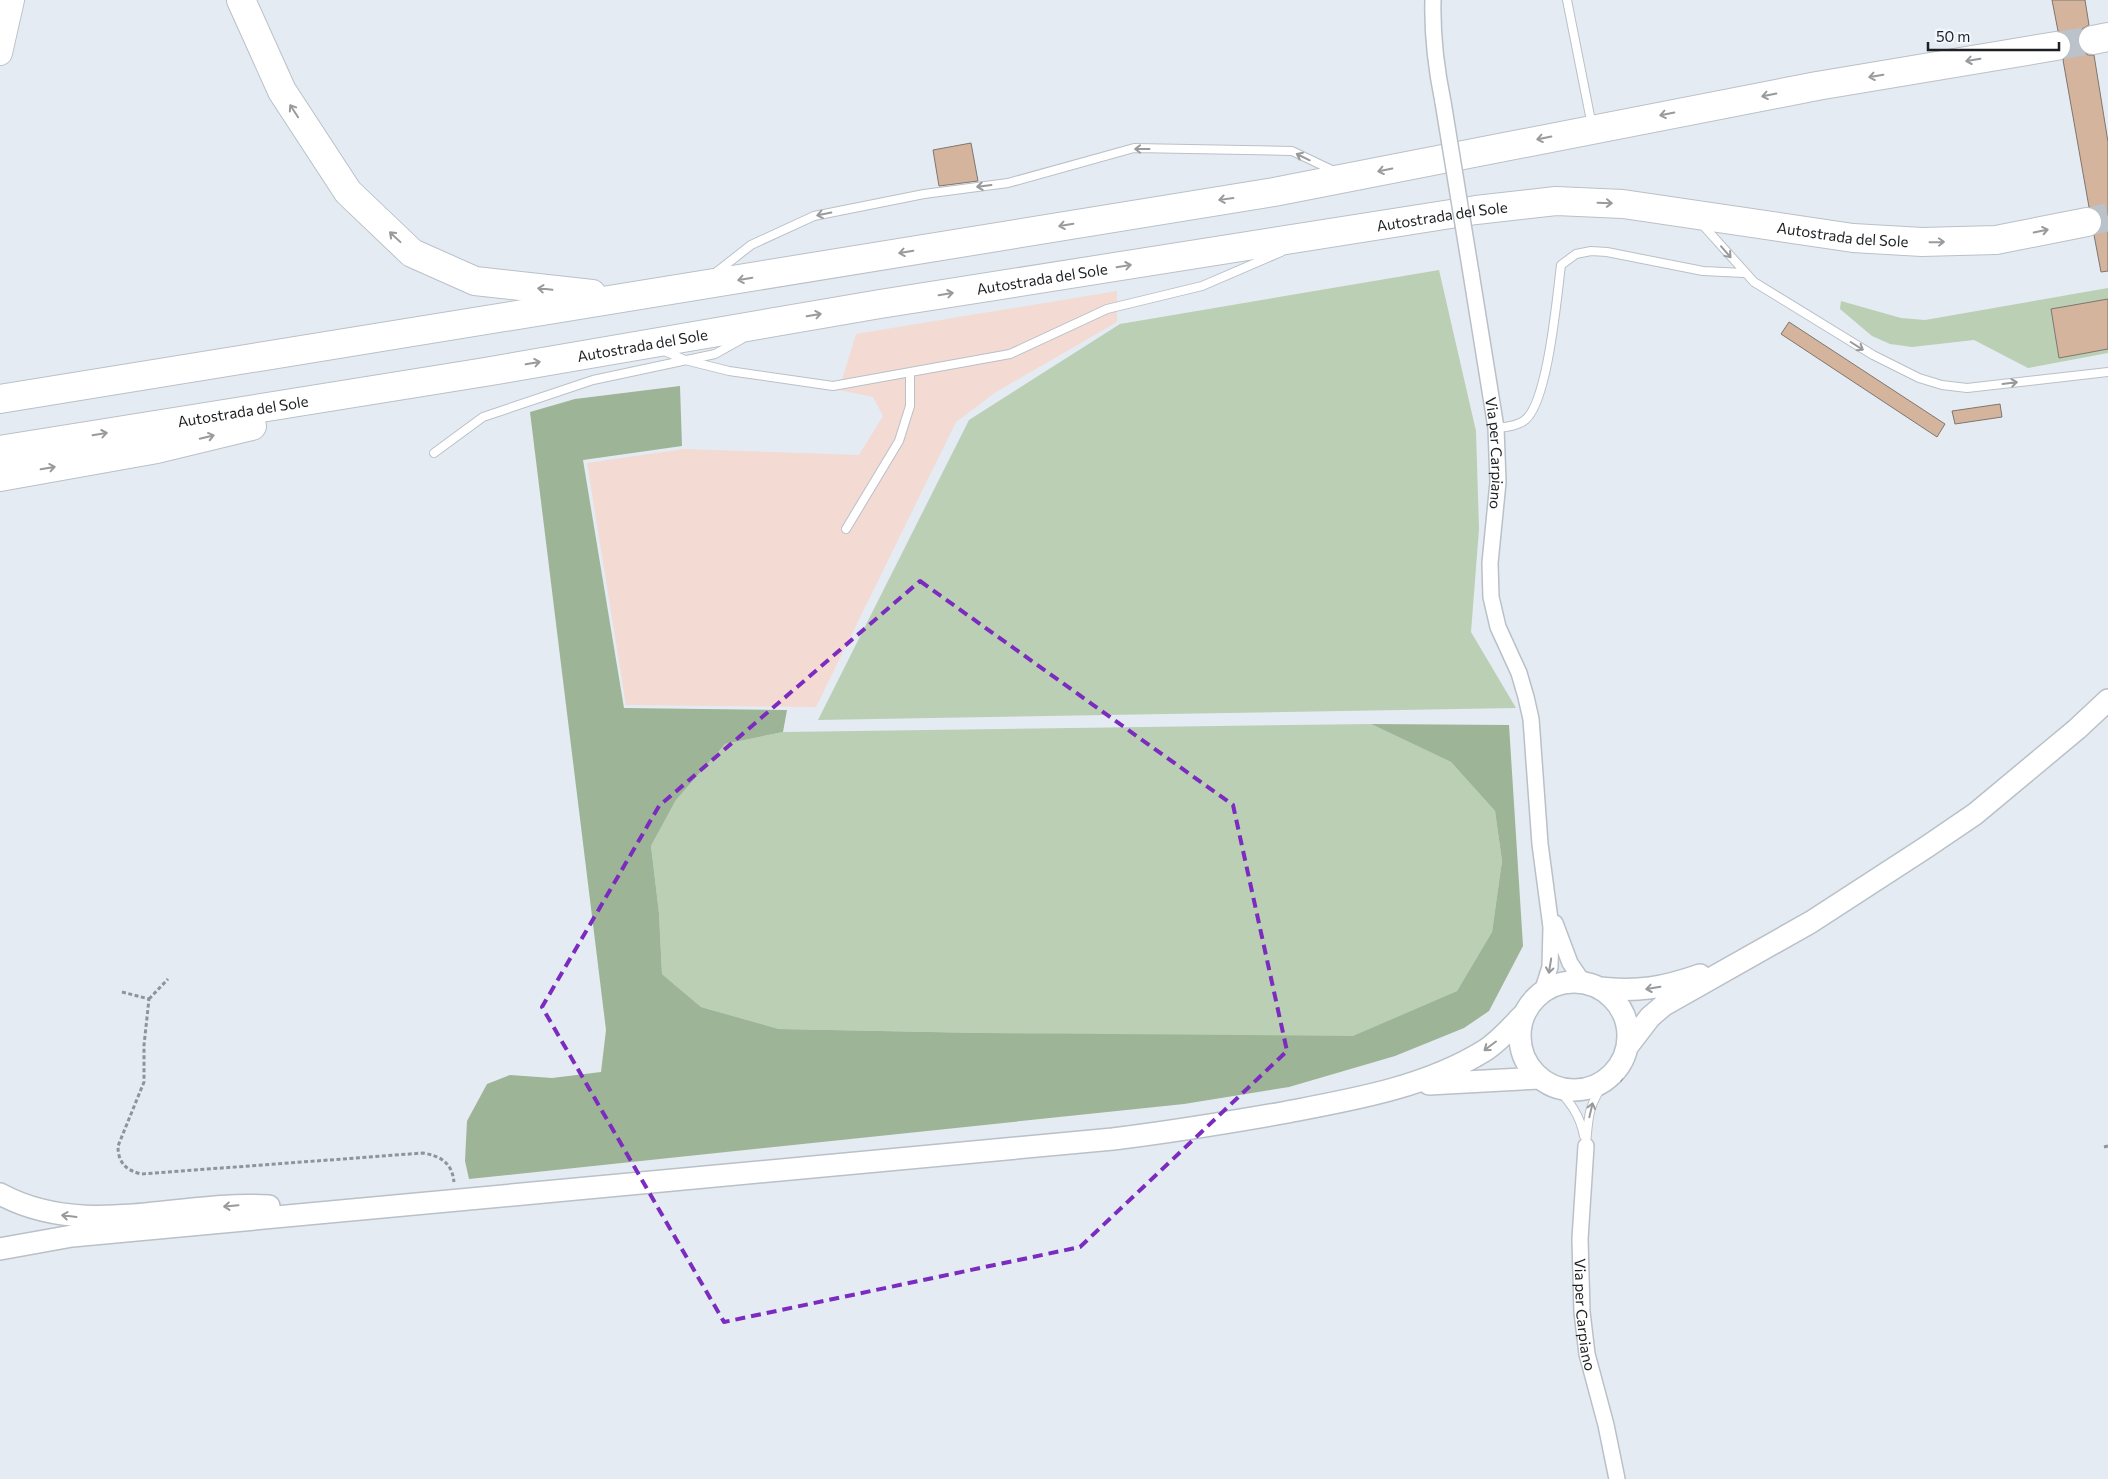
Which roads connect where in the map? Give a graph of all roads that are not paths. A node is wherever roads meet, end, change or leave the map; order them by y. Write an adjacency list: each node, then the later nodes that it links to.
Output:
1 (12, 0): 6 (main road)
2 (241, 0): 14 (highway, one-way to 2)
3 (1433, 0): 24 (street, Via per Carpiano, bridge)
4 (1567, 0): 7 (lane)
5 (2056, 46): 7 (highway, one-way to 7)
6 (0, 53)
7 (1592, 129): 8 (highway, one-way to 8)
8 (1347, 178): 13 (highway, one-way to 13); 13 (lane, one-way to 13)
9 (1694, 215): 10 (highway, Autostrada del Sole, one-way to 10); 11 (highway, Autostrada del Sole, one-way to 9); 12 (lane, one-way to 12)
10 (2087, 222)
11 (1323, 235): 15 (highway, Autostrada del Sole, one-way to 11); 19 (lane)
12 (1744, 273): 20 (lane, one-way to 20); 24 (lane)
13 (697, 287): 14 (highway)
14 (628, 298): 21 (highway)
15 (772, 322): 16 (highway, Autostrada del Sole); 17 (lane)
16 (649, 344): 17 (lane); 18 (highway, Autostrada del Sole, one-way to 16)
17 (685, 360): 19 (lane); 26 (lane)
18 (485, 372): 25 (highway, Autostrada del Sole, one-way to 18); 27 (highway, one-way to 18)
19 (910, 372): 28 (lane)
20 (2108, 372)
21 (112, 380): 22 (highway); 23 (highway)
22 (0, 394)
23 (0, 399)
24 (1496, 428): 30 (street, Via per Carpiano)
25 (0, 450)
26 (434, 453)
27 (0, 477)
28 (846, 529)
29 (2108, 700): 31 (main road)
30 (1548, 903): 32 (street, Via per Carpiano); 33 (street, Via per Carpiano, one-way to 33)
31 (1750, 957): 32 (main road, one-way to 32); 35 (main road)
32 (1591, 985): 33 (main road); 35 (main road)
33 (1542, 992): 34 (main road)
34 (1525, 1012): 37 (main road); 38 (main road, one-way to 38)
35 (1630, 1053): 36 (main road)
36 (1612, 1081): 37 (main road); 39 (lane, Via per Carpiano, one-way to 36)
37 (1548, 1082): 38 (main road); 39 (lane, Via per Carpiano)
38 (1401, 1086): 41 (main road)
39 (1586, 1146): 45 (street, Via per Carpiano)
40 (0, 1194): 41 (main road, one-way to 40)
41 (332, 1212): 43 (main road)
42 (0, 1234): 43 (main road)
43 (72, 1236): 44 (main road)
44 (0, 1248)
45 (1617, 1479)

